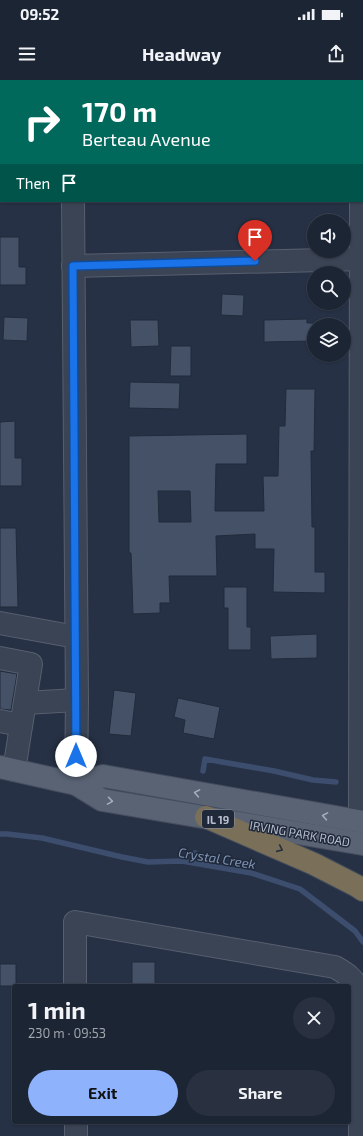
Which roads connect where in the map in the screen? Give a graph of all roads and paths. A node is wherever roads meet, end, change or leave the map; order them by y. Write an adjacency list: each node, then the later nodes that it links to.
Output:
1 (73, 202): 4 (street)
2 (361, 202): 3 (street)
3 (362, 259): 4 (street); 15 (street)
4 (73, 266): 6 (street)
5 (0, 623): 6 (street)
6 (76, 637): 8 (street)
7 (0, 658): 9 (street)
8 (77, 700): 9 (street); 13 (street)
9 (25, 703): 11 (street)
10 (0, 721): 11 (street)
11 (21, 725): 12 (street)
12 (7, 768): 13 (main road, IRVING PARK ROAD / IL 19)
13 (76, 784): 14 (main road, IRVING PARK ROAD / IL 19, one-way to 14); 15 (main road, IRVING PARK ROAD / IL 19, one-way to 13)
14 (206, 817): 16 (main road, IRVING PARK ROAD / IL 19); 17 (highway, one-way to 17)
15 (361, 822)
16 (363, 844)
17 (363, 890)
18 (75, 984): 21 (street)
19 (76, 1124): 20 (street)
20 (76, 1136)
21 (360, 1136)

